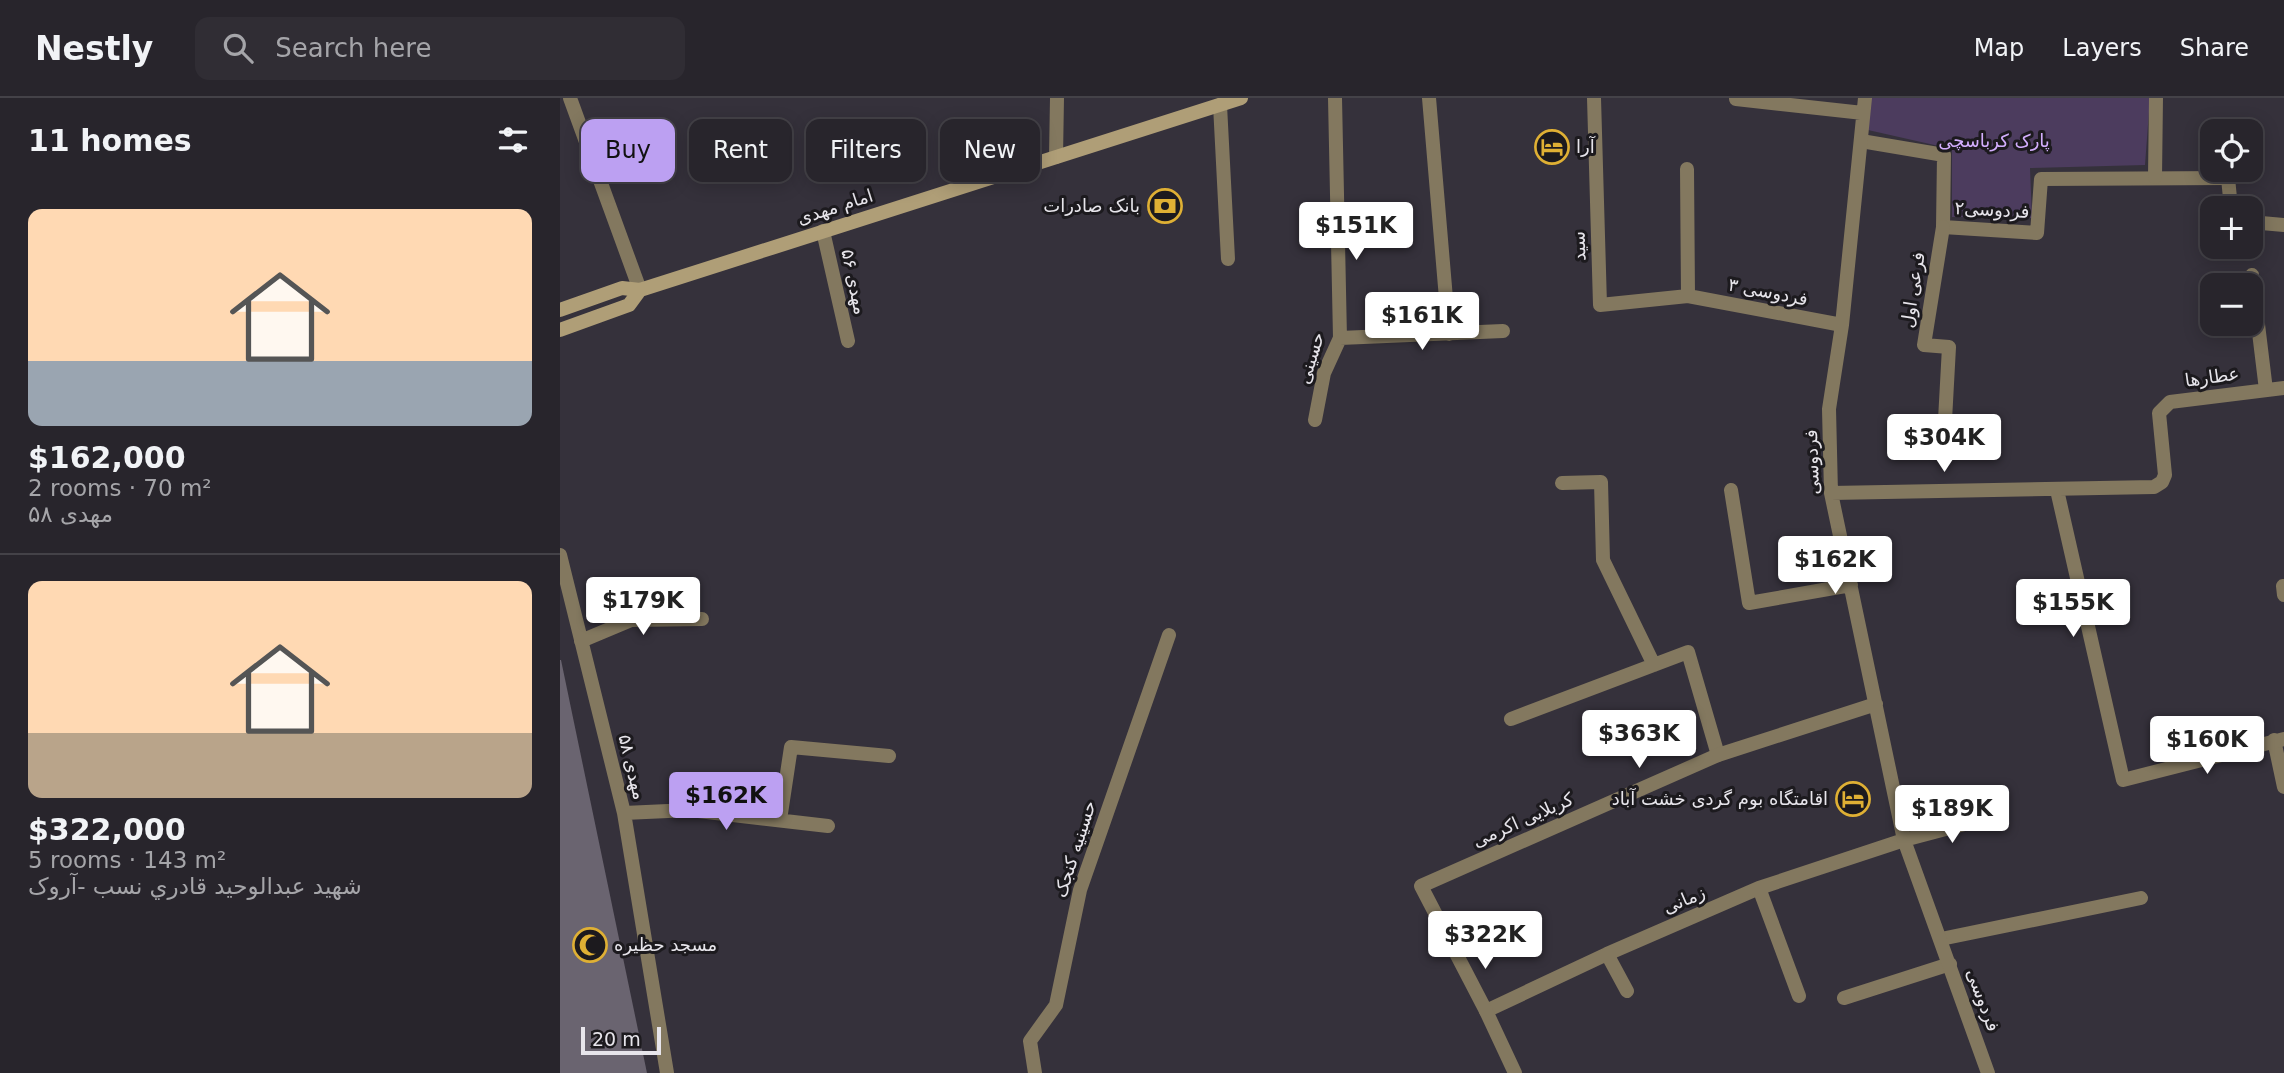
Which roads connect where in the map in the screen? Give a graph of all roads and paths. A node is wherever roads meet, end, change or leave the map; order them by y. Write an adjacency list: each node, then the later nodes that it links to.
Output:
1 (570, 98): 21 (street)
2 (1057, 98): 12 (street)
3 (1241, 98): 9 (main road, امام مهدی)
4 (1335, 98): 29 (street, حسینی)
5 (1429, 98): 27 (street)
6 (1594, 98): 22 (street, سید)
7 (2157, 98): 14 (street)
8 (1736, 99): 10 (street)
9 (1220, 105): 12 (main road, امام مهدی); 20 (street)
10 (1864, 106): 11 (street, فردوسی)
11 (1861, 141): 18 (street, فردوسی۲); 24 (street, فردوسی)
12 (1056, 157): 19 (main road, امام مهدی)
13 (1687, 169): 22 (street)
14 (2155, 177): 15 (street, فردوسی۲); 18 (street, فردوسی۲)
15 (2230, 196)
16 (2263, 223): 17 (street)
17 (2284, 225)
18 (1942, 227): 34 (street, فرعی اول)
19 (823, 231): 21 (main road, امام مهدی); 30 (street, مهدی ۵۶)
20 (1227, 259)
21 (640, 290): 23 (main road, امام مهدی); 25 (main road, امام مهدی)
22 (1688, 296): 24 (street, فردوسی ۳)
23 (560, 310)
24 (1842, 325): 38 (street, فردوسی)
25 (560, 330)
26 (1503, 331): 27 (street)
27 (1449, 334): 29 (street)
28 (2259, 336): 32 (street)
29 (1340, 338): 33 (street, حسینی)
30 (848, 341)
31 (2284, 388): 32 (street, عطارها)
32 (2266, 390): 37 (street, عطارها)
33 (1315, 420)
34 (1945, 420)
35 (1562, 483): 44 (street)
36 (1731, 490): 40 (street)
37 (2057, 490): 38 (street); 47 (street)
38 (1830, 493): 40 (street, فردوسی)
39 (560, 555): 43 (street, مهدی ۵۸)
40 (1851, 585): 45 (street, فردوسی)
41 (702, 619): 43 (street)
42 (1169, 635): 66 (street, حسینیه کنجک)
43 (581, 641): 51 (street, مهدی ۵۸)
44 (1654, 665): 46 (street); 48 (street)
45 (1876, 704): 48 (street, کربلایی اکرمی); 55 (street, فردوسی)
46 (1511, 719)
47 (2279, 740): 50 (street)
48 (1718, 755): 64 (street, کربلایی اکرمی)
49 (889, 757): 53 (street)
50 (2284, 787)
51 (624, 813): 53 (street); 65 (street, مهدی ۵۸)
52 (1991, 817): 55 (street, زمانی)
53 (780, 820): 54 (street)
54 (828, 826)
55 (1904, 840): 56 (street, زمانی); 58 (street, فردوسی)
56 (1759, 888): 59 (street, زمانی); 62 (street)
57 (2141, 898): 58 (street)
58 (1941, 939): 60 (street, فردوسی)
59 (1607, 954): 61 (street); 64 (street, زمانی)
60 (1950, 964): 63 (street); 68 (street, فردوسی)
61 (1627, 991)
62 (1799, 996)
63 (1844, 998)
64 (1486, 1011): 67 (street)
65 (667, 1073)
66 (1035, 1073)
67 (1515, 1073)
68 (1988, 1073)

